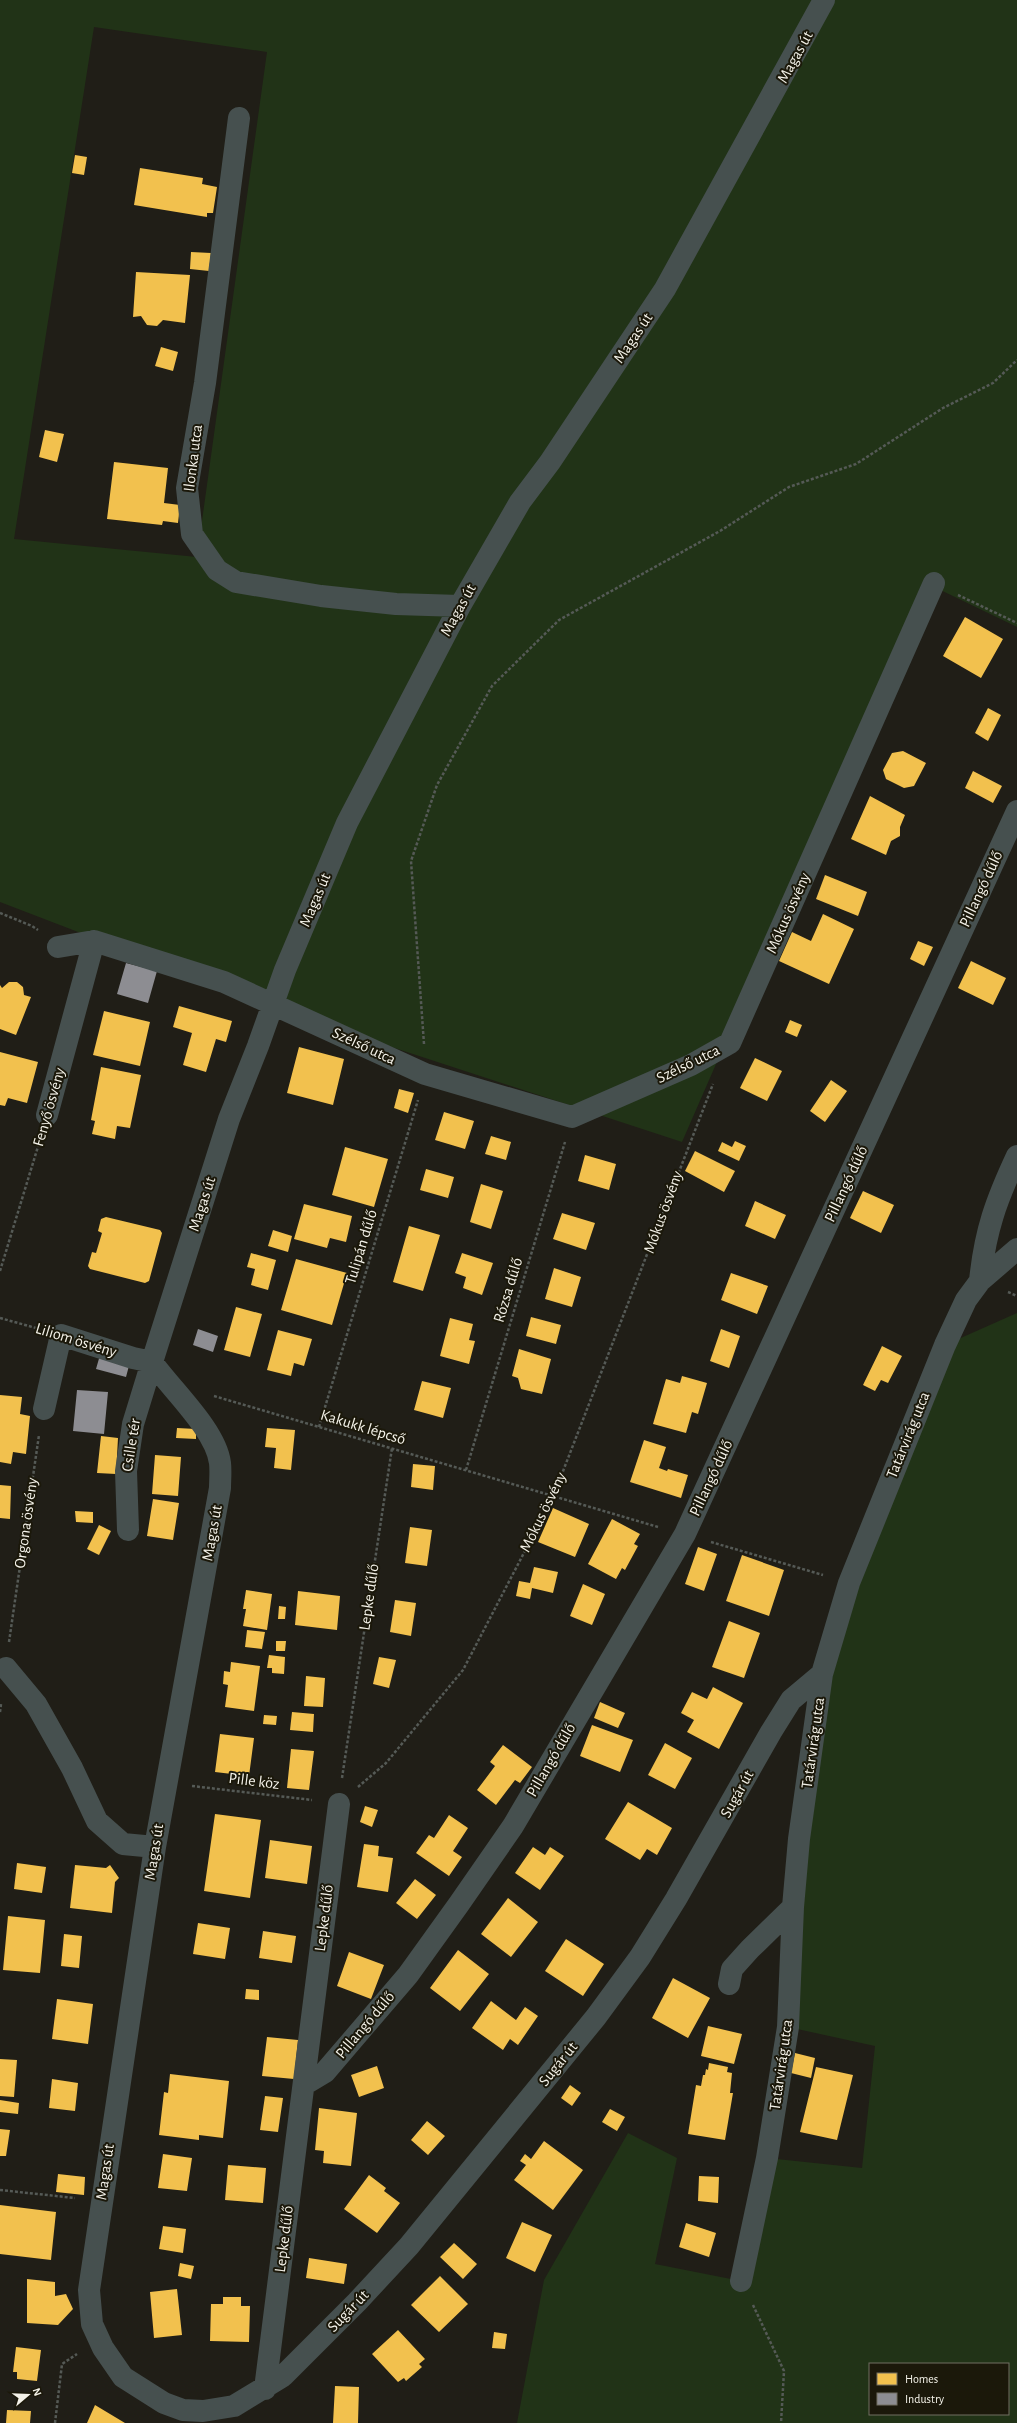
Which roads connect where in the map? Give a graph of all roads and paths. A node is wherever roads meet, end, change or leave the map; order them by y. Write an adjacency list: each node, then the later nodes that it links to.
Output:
1 (824, 0): 5 (street, Magas út)
2 (239, 118): 5 (street, Ilonka utca)
3 (1017, 360): 13 (path, Tulipán dűlő)
4 (934, 583): 6 (path); 12 (street, Mókus ösvény)
5 (460, 606): 11 (street, Magas út)
6 (1017, 623)
7 (1017, 811): 38 (street, Pillangó dűlő)
8 (0, 913): 10 (path)
9 (94, 942): 10 (street, Szélső utca); 11 (street, Szélső utca); 14 (street, Fenyő ösvény)
10 (58, 947)
11 (273, 1004): 13 (street, Szélső utca); 22 (street, Magas út)
12 (730, 1043): 15 (street, Szélső utca); 28 (path, Mókus ösvény)
13 (425, 1074): 15 (street, Szélső utca); 25 (path, Tulipán dűlő)
14 (47, 1115): 18 (path, Fenyő ösvény)
15 (572, 1117): 27 (path, Rózsa dűlő)
16 (1017, 1156): 19 (street)
17 (1017, 1249): 19 (street, Tatárvirág utca)
18 (0, 1271)
19 (980, 1281): 31 (street, Tatárvirág utca)
20 (0, 1318): 21 (path, Liliom ösvény)
21 (61, 1335): 22 (street, Liliom ösvény); 24 (street)
22 (152, 1362): 29 (street, Csille tér); 33 (street, Magas út)
23 (209, 1394): 25 (path, Kakukk lépcső)
24 (44, 1409): 30 (path, Orgona ösvény)
25 (319, 1426): 26 (path, Kakukk lépcső)
26 (392, 1448): 27 (path, Kakukk lépcső); 34 (path, Lepke dűlő)
27 (466, 1470): 28 (path, Kakukk lépcső)
28 (553, 1497): 34 (path, Mókus ösvény)
29 (128, 1530)
30 (6, 1668): 32 (path, Orgona ösvény); 35 (street)
31 (822, 1674): 36 (street, Tatárvirág utca); 43 (street, Sugár út)
32 (0, 1712)
33 (166, 1782): 34 (path, Pille köz); 35 (street, Magas út)
34 (338, 1804): 38 (street, Lepke dűlő)
35 (155, 1847): 40 (street, Magas út)
36 (794, 1907): 37 (street); 41 (street, Tatárvirág utca)
37 (729, 1984)
38 (305, 2084): 43 (street, Lepke dűlő)
39 (0, 2190): 40 (path)
40 (101, 2201): 44 (street, Magas út)
41 (741, 2281): 46 (path)
42 (62, 2364): 45 (path)
43 (265, 2389): 44 (street, Sugár út)
44 (234, 2414)
45 (55, 2423)
46 (781, 2423)

